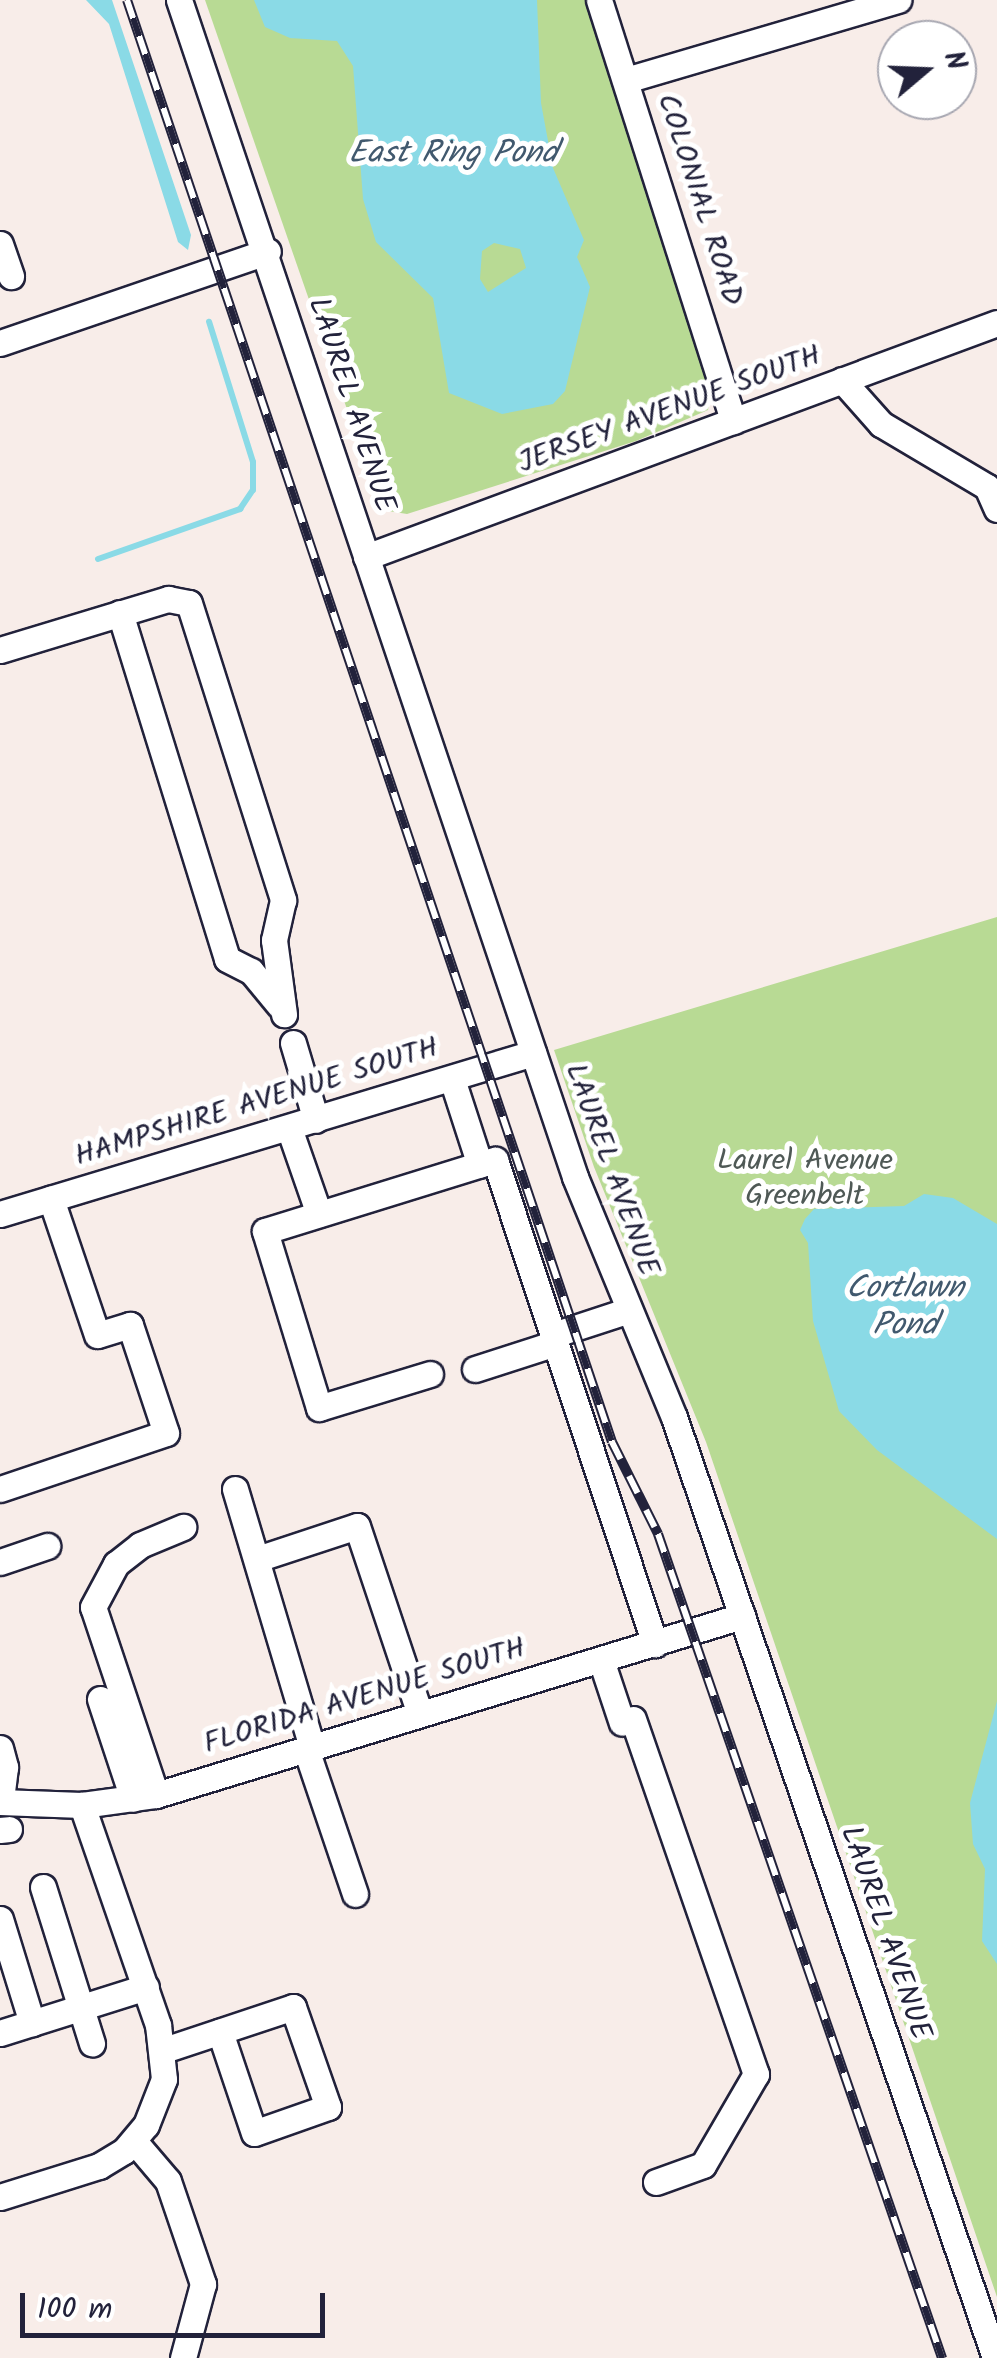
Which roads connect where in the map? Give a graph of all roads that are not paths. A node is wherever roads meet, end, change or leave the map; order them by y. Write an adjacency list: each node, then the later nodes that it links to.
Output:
1 (179, 0): 6 (street, LAUREL AVENUE)
2 (599, 0): 4 (street, COLONIAL ROAD)
3 (898, 0): 4 (street)
4 (626, 80): 11 (street, COLONIAL ROAD)
5 (0, 244): 7 (street)
6 (268, 251): 9 (street); 13 (street, LAUREL AVENUE)
7 (11, 276)
8 (997, 323): 10 (street, JERSEY AVENUE SOUTH)
9 (0, 342)
10 (842, 380): 11 (street, JERSEY AVENUE SOUTH); 12 (street)
11 (733, 421): 13 (street, JERSEY AVENUE SOUTH)
12 (997, 509)
13 (366, 557): 17 (street, LAUREL AVENUE)
14 (120, 613): 14 (street); 15 (street)
15 (0, 650)
16 (293, 1044): 19 (street)
17 (533, 1053): 18 (street, HAMPSHIRE AVENUE SOUTH); 25 (street, LAUREL AVENUE)
18 (452, 1079): 19 (street, HAMPSHIRE AVENUE SOUTH); 21 (street)
19 (316, 1120): 20 (street, HAMPSHIRE AVENUE SOUTH)
20 (289, 1128): 22 (street, HAMPSHIRE AVENUE SOUTH); 24 (street)
21 (480, 1165): 24 (street); 26 (street)
22 (51, 1198): 23 (street, HAMPSHIRE AVENUE SOUTH); 29 (street)
23 (0, 1214)
24 (318, 1214): 28 (street)
25 (629, 1310): 26 (street); 35 (street, LAUREL AVENUE)
26 (554, 1339): 27 (street); 36 (street)
27 (475, 1369)
28 (430, 1374)
29 (2, 1481)
30 (234, 1488): 33 (street)
31 (183, 1526): 42 (street)
32 (47, 1546): 34 (street)
33 (257, 1559): 39 (street); 41 (street)
34 (0, 1562)
35 (742, 1616): 36 (street, FLORIDA AVENUE SOUTH); 59 (street, LAUREL AVENUE)
36 (656, 1644): 37 (street, FLORIDA AVENUE SOUTH)
37 (602, 1660): 39 (street, FLORIDA AVENUE SOUTH); 56 (street)
38 (100, 1699): 42 (street)
39 (420, 1714): 41 (street, FLORIDA AVENUE SOUTH)
40 (0, 1748): 43 (street)
41 (309, 1748): 42 (street, FLORIDA AVENUE SOUTH); 46 (street)
42 (144, 1797): 44 (street, FLORIDA AVENUE SOUTH)
43 (0, 1802): 44 (street, FLORIDA AVENUE SOUTH)
44 (82, 1805): 48 (street)
45 (43, 1886): 49 (street)
46 (355, 1894)
47 (0, 1919): 50 (street)
48 (146, 1988): 49 (street); 54 (street)
49 (81, 2008): 50 (street); 53 (street)
50 (32, 2023): 52 (street)
51 (220, 2032): 51 (street); 54 (street)
52 (0, 2033)
53 (92, 2042)
54 (164, 2050): 55 (street)
55 (134, 2141): 57 (street); 58 (street)
56 (656, 2182)
57 (0, 2196)
58 (184, 2358)
59 (995, 2358)

